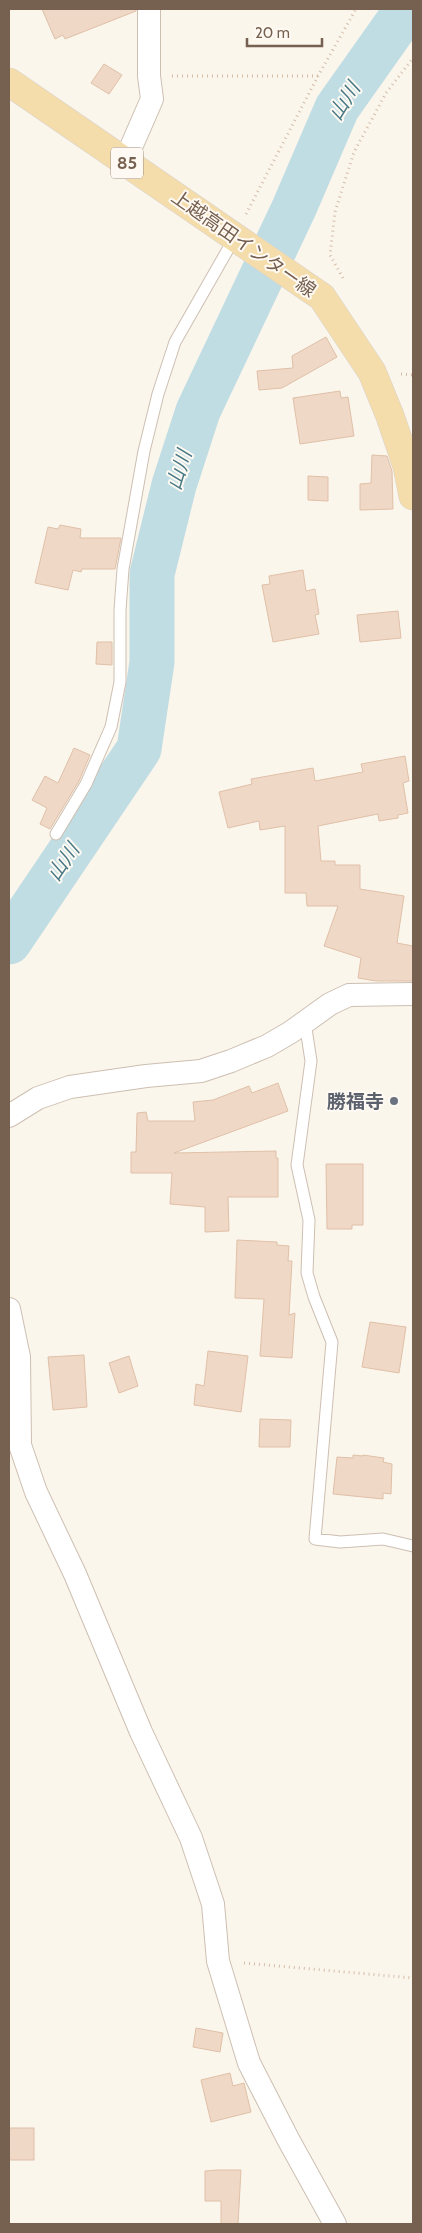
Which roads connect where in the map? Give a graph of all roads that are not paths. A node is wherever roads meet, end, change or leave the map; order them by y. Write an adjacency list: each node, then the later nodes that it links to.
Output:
1 (149, 9): 3 (street)
2 (9, 82): 3 (main road, 上越高田インター線 / 85)
3 (125, 161): 4 (main road, 上越高田インター線 / 85)
4 (240, 241): 5 (main road, 上越高田インター線 / 85); 6 (lane)
5 (413, 496)
6 (56, 834)
7 (413, 994): 8 (street)
8 (305, 1022): 9 (street); 11 (lane)
9 (9, 1116)
10 (9, 1309): 12 (street)
11 (413, 1546)
12 (335, 2224)

